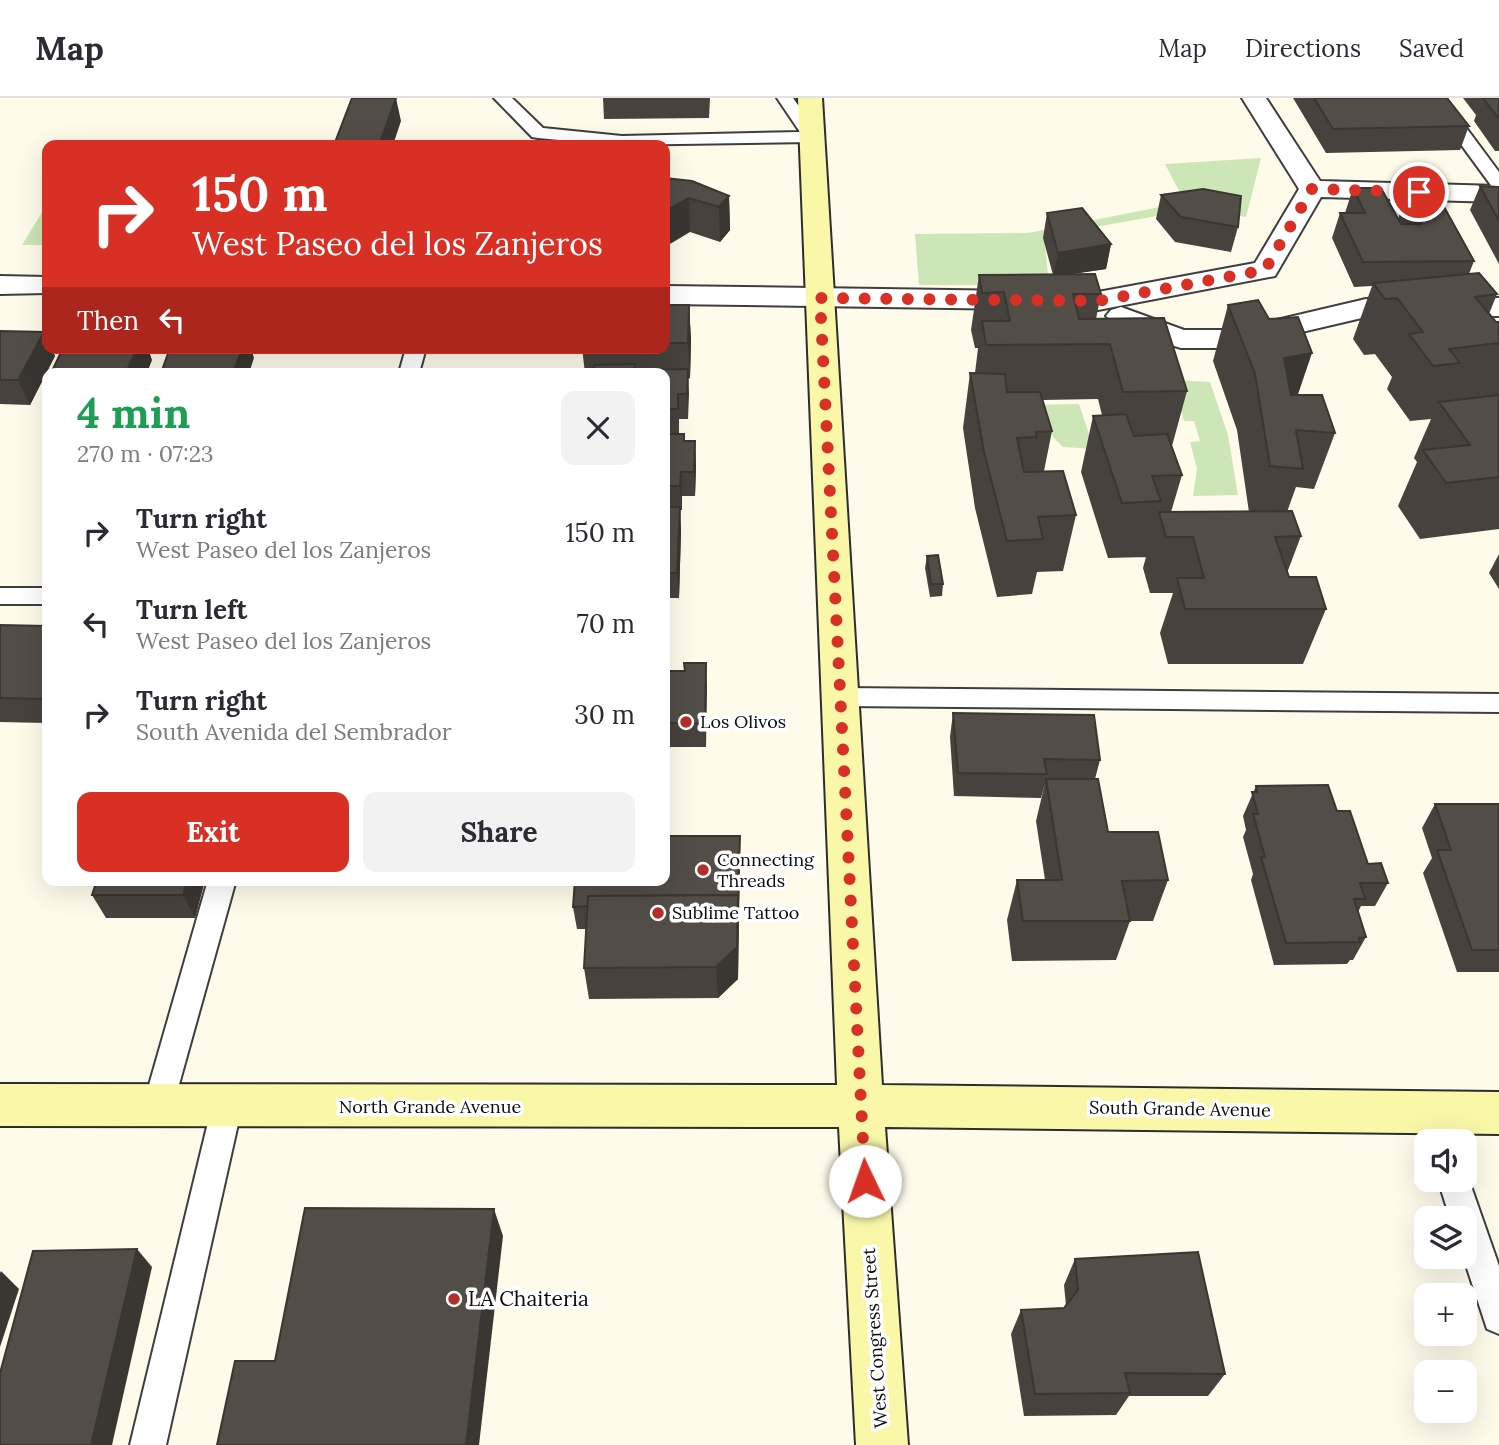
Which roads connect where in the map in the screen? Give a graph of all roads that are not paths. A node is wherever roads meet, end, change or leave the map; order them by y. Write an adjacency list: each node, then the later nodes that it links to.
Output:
1 (502, 98): 7 (lane)
2 (785, 98): 6 (lane)
3 (810, 98): 6 (main road, West Congress Street)
4 (1254, 98): 10 (street)
5 (1434, 98): 9 (lane)
6 (812, 137): 8 (lane); 15 (main road, West Congress Street)
7 (612, 140)
8 (670, 140)
9 (1499, 184)
10 (1312, 189): 11 (street); 16 (street)
11 (1499, 194)
12 (0, 285): 13 (street)
13 (42, 285)
14 (670, 295): 15 (street)
15 (820, 298): 16 (street); 20 (main road, West Congress Street)
16 (1098, 301): 17 (street)
17 (1499, 307)
18 (0, 596): 19 (lane)
19 (42, 596)
20 (840, 697): 21 (lane); 26 (main road, West Congress Street)
21 (1499, 703)
22 (220, 886): 24 (lane)
23 (0, 1105): 24 (main road, North Grande Avenue)
24 (158, 1106): 25 (main road, North Grande Avenue)
25 (227, 1107): 26 (main road, North Grande Avenue); 31 (lane)
26 (861, 1108): 28 (main road, South Grande Avenue); 32 (main road, West Congress Street)
27 (1499, 1112): 28 (main road, South Grande Avenue)
28 (1437, 1127)
29 (1458, 1192): 30 (lane)
30 (1499, 1317)
31 (148, 1445)
32 (882, 1445)

